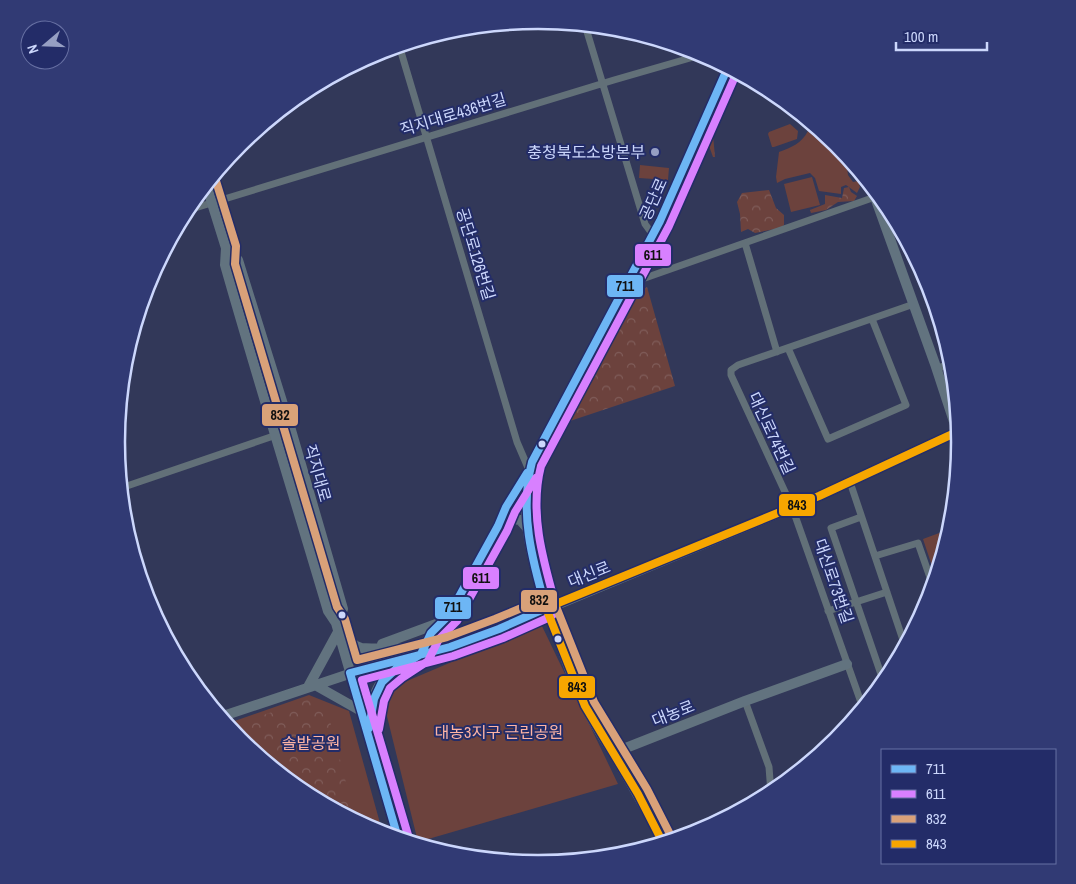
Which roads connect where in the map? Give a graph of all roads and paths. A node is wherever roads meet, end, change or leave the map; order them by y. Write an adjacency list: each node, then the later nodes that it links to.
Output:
1 (587, 32): 5 (street)
2 (401, 52): 6 (street, 공단로126번길)
3 (690, 58): 5 (street, 직지대로436번길)
4 (726, 73): 12 (street, 공단로)
5 (603, 83): 6 (street, 직지대로436번길); 12 (street)
6 (426, 136): 9 (street, 직지대로436번길); 26 (street, 공단로126번길)
7 (209, 192): 9 (street, 직지대로)
8 (872, 198): 13 (street)
9 (212, 203): 10 (street, 직지대로436번길); 14 (street, 직지대로)
10 (197, 207)
11 (879, 208): 16 (street)
12 (653, 235): 15 (street, 공단로)
13 (745, 243): 15 (street); 19 (street)
14 (226, 248): 23 (street, 직지대로); 24 (street, 직지대로)
15 (628, 284): 26 (street, 공단로)
16 (914, 304): 17 (street); 21 (street)
17 (872, 319): 18 (street); 18 (street)
18 (788, 348): 19 (street)
19 (778, 352): 29 (street, 대신로74번길)
20 (944, 366): 21 (street)
21 (937, 369): 22 (street)
22 (949, 399)
23 (291, 430): 24 (street); 41 (street, 직지대로)
24 (276, 435): 28 (street); 41 (street, 직지대로)
25 (951, 437): 27 (street, 대신로)
26 (529, 470): 31 (street, 공단로); 32 (street)
27 (850, 482): 29 (street, 대신로); 30 (street)
28 (127, 486)
29 (792, 507): 37 (street, 대신로); 38 (street, 대신로73번길)
30 (861, 517): 33 (street); 36 (street)
31 (498, 526): 32 (street); 39 (street, 공단로)
32 (529, 532): 37 (street)
33 (874, 556): 34 (street); 35 (street)
34 (930, 573)
35 (887, 592): 36 (street); 43 (street)
36 (856, 602): 38 (street); 48 (street)
37 (546, 608): 42 (street, 대신로); 55 (street)
38 (828, 611): 46 (street, 대신로73번길)
39 (448, 615): 40 (street, 공단로); 42 (street)
40 (440, 623): 44 (street); 45 (street, 공단로)
41 (337, 627): 44 (street); 47 (street, 직지대로); 49 (street)
42 (484, 635): 45 (street, 대신로)
43 (902, 638)
44 (370, 648): 45 (street)
45 (421, 654): 47 (street, 대신로); 54 (street)
46 (847, 664): 50 (street); 51 (street, 대신로73번길)
47 (350, 673): 49 (street, 대신로); 52 (street, 직지대로)
48 (881, 673)
49 (311, 686): 52 (street); 53 (street, 대신로)
50 (745, 701): 55 (street, 대농로); 56 (street)
51 (860, 701)
52 (361, 711): 54 (street, 직지대로)
53 (227, 714)
54 (369, 737): 57 (street, 직지대로)
55 (613, 753): 58 (street)
56 (770, 784)
57 (396, 830)
58 (660, 836)

